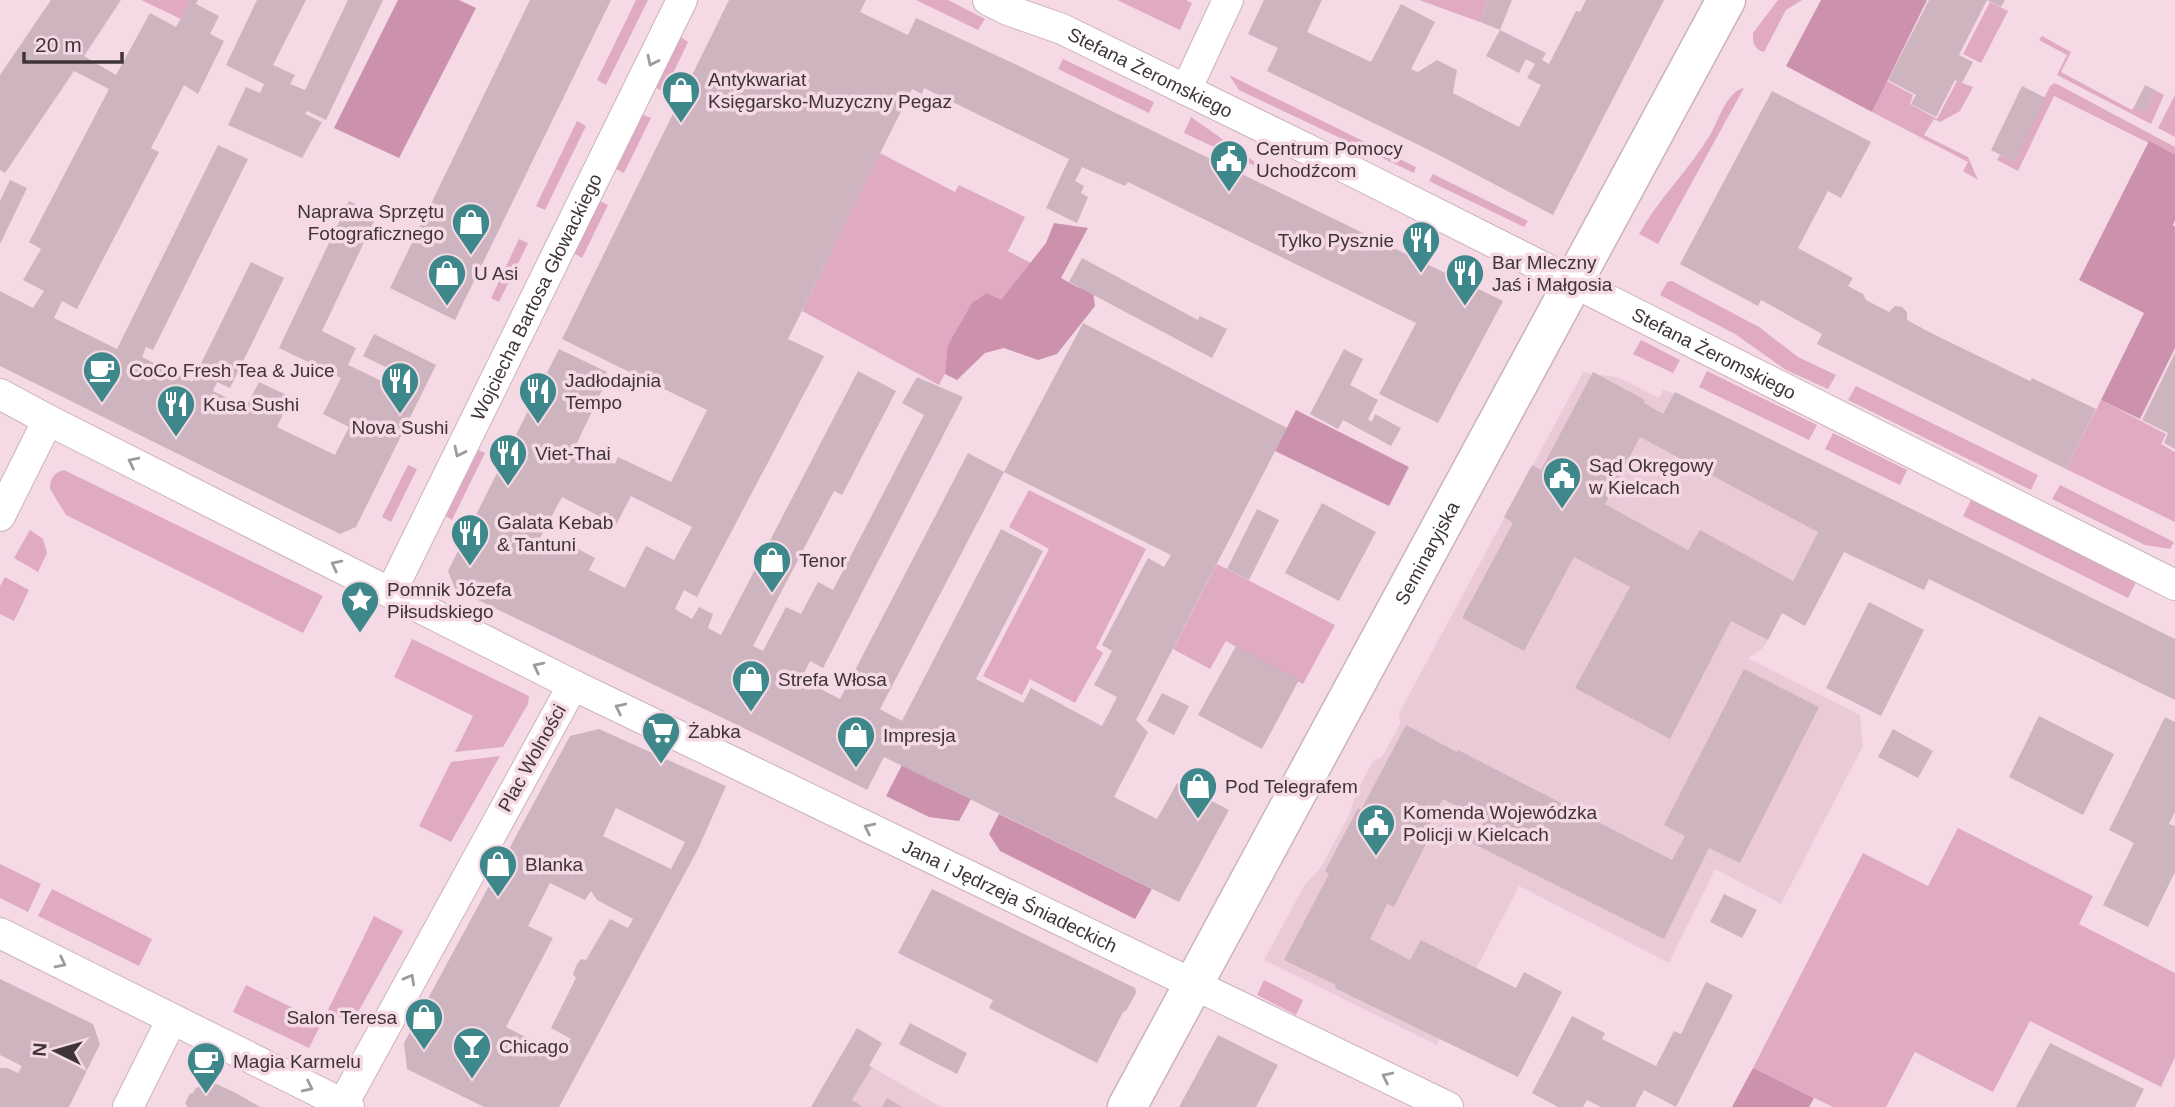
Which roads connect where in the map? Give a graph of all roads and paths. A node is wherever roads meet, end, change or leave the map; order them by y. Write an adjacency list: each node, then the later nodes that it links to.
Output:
1 (682, 0): 11 (street, Wojciecha Bartosa Głowackiego, one-way to 11)
2 (988, 0): 5 (street, Stefana Żeromskiego)
3 (1228, 0): 5 (street)
4 (1726, 0): 6 (street, Seminaryjska)
5 (1186, 90): 6 (street, Stefana Żeromskiego)
6 (1575, 282): 10 (street, Stefana Żeromskiego); 14 (street, Seminaryjska)
7 (0, 394): 8 (street, Plac Wolności)
8 (48, 420): 9 (street); 11 (street, Plac Wolności, one-way to 8)
9 (0, 516)
10 (2175, 585)
11 (391, 592): 12 (street, Plac Wolności, one-way to 11)
12 (573, 685): 14 (street, Jana i Jędrzeja Śniadeckich, one-way to 12); 16 (street, Plac Wolności, one-way to 12)
13 (0, 933): 15 (street, Plac Wolności, one-way to 15)
14 (1194, 984): 18 (street, Seminaryjska); 19 (street, Jana i Jędrzeja Śniadeckich, one-way to 14)
15 (172, 1019): 16 (street, Plac Wolności, one-way to 16); 17 (street)
16 (346, 1106)
17 (128, 1107)
18 (1127, 1107)
19 (1448, 1107)

